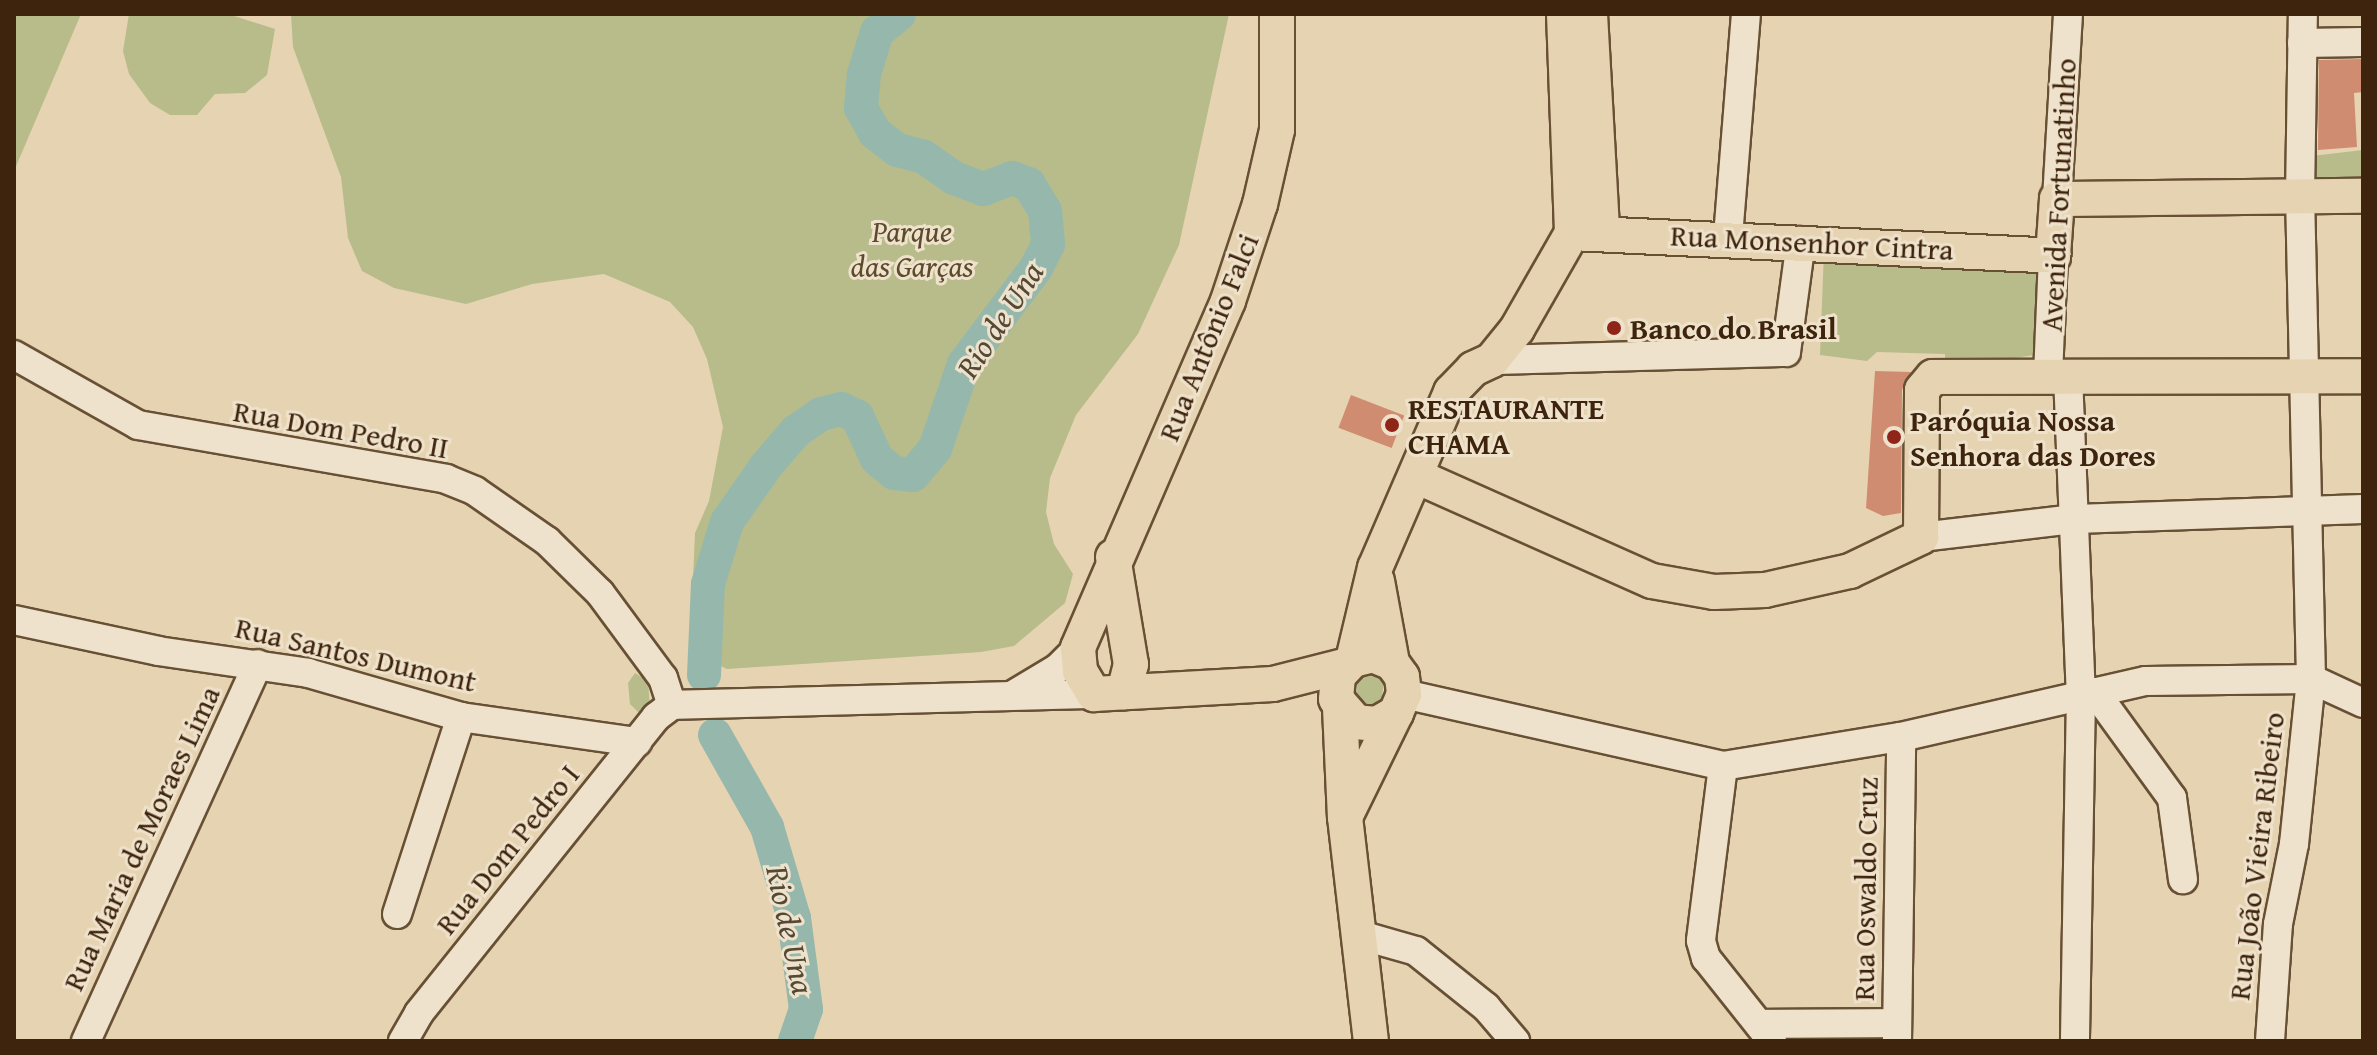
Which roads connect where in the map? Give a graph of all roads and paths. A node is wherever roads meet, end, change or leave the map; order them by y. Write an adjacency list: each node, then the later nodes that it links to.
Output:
1 (1277, 14): 25 (main road, Rua Antônio Falci)
2 (1746, 14): 12 (street)
3 (2068, 14): 10 (street, Avenida Fortunatinho)
4 (2303, 14): 7 (street, Rua João Vieira Ribeiro)
5 (1578, 29): 11 (main road)
6 (2363, 42): 7 (street)
7 (2302, 43): 9 (street, Rua João Vieira Ribeiro)
8 (2363, 196): 9 (main road)
9 (2300, 197): 10 (main road); 18 (street, Rua João Vieira Ribeiro)
10 (2057, 199): 14 (main road, Avenida Fortunatinho)
11 (1587, 232): 12 (main road, Rua Monsenhor Cintra); 16 (main road)
12 (1728, 237): 13 (main road, Rua Monsenhor Cintra)
13 (1801, 241): 14 (main road, Rua Monsenhor Cintra); 16 (street)
14 (2053, 256): 17 (street, Avenida Fortunatinho)
15 (14, 355): 39 (street, Rua Dom Pedro II)
16 (1492, 360): 20 (main road)
17 (2058, 376): 18 (main road); 23 (street, Avenida Fortunatinho); 24 (main road)
18 (2303, 376): 19 (main road); 22 (street, Rua João Vieira Ribeiro)
19 (2363, 376)
20 (1416, 476): 24 (main road); 26 (main road)
21 (2363, 509): 22 (street)
22 (2306, 511): 23 (street); 31 (street, Rua João Vieira Ribeiro)
23 (2075, 519): 24 (street); 36 (street, Avenida Fortunatinho)
24 (1921, 537)
25 (1113, 557): 28 (main road); 29 (main road, Rua Antônio Falci)
26 (1375, 568): 32 (main road); 34 (main road)
27 (14, 620): 30 (street, Rua Santos Dumont)
28 (1127, 643): 29 (main road); 33 (main road); 35 (main road)
29 (1078, 648): 35 (main road); 37 (street)
30 (258, 664): 40 (street, Rua Santos Dumont); 50 (street, Rua Maria de Moraes Lima)
31 (2311, 679): 36 (street); 38 (street); 55 (street, Rua João Vieira Ribeiro)
32 (1343, 683): 33 (main road); 34 (main road); 34 (main road); 44 (main road)
33 (1180, 689): 35 (main road)
34 (1398, 690): 43 (street); 44 (main road)
35 (1109, 693): 37 (street)
36 (2088, 693): 41 (street); 45 (street); 54 (street, Avenida Fortunatinho)
37 (1009, 698): 39 (street)
38 (2363, 703)
39 (672, 705): 42 (street, Rua Dom Pedro I)
40 (461, 717): 42 (street, Rua Santos Dumont); 46 (street)
41 (1901, 737): 43 (street); 49 (street, Rua Oswaldo Cruz)
42 (637, 742): 51 (street, Rua Dom Pedro I)
43 (1723, 766): 48 (street)
44 (1345, 817): 47 (main road)
45 (2183, 879)
46 (397, 914)
47 (1360, 935): 52 (main road); 53 (street)
48 (1765, 1032): 49 (street)
49 (1897, 1032)
50 (86, 1041)
51 (403, 1041)
52 (1371, 1041)
53 (1515, 1041)
54 (2075, 1041)
55 (2270, 1041)

